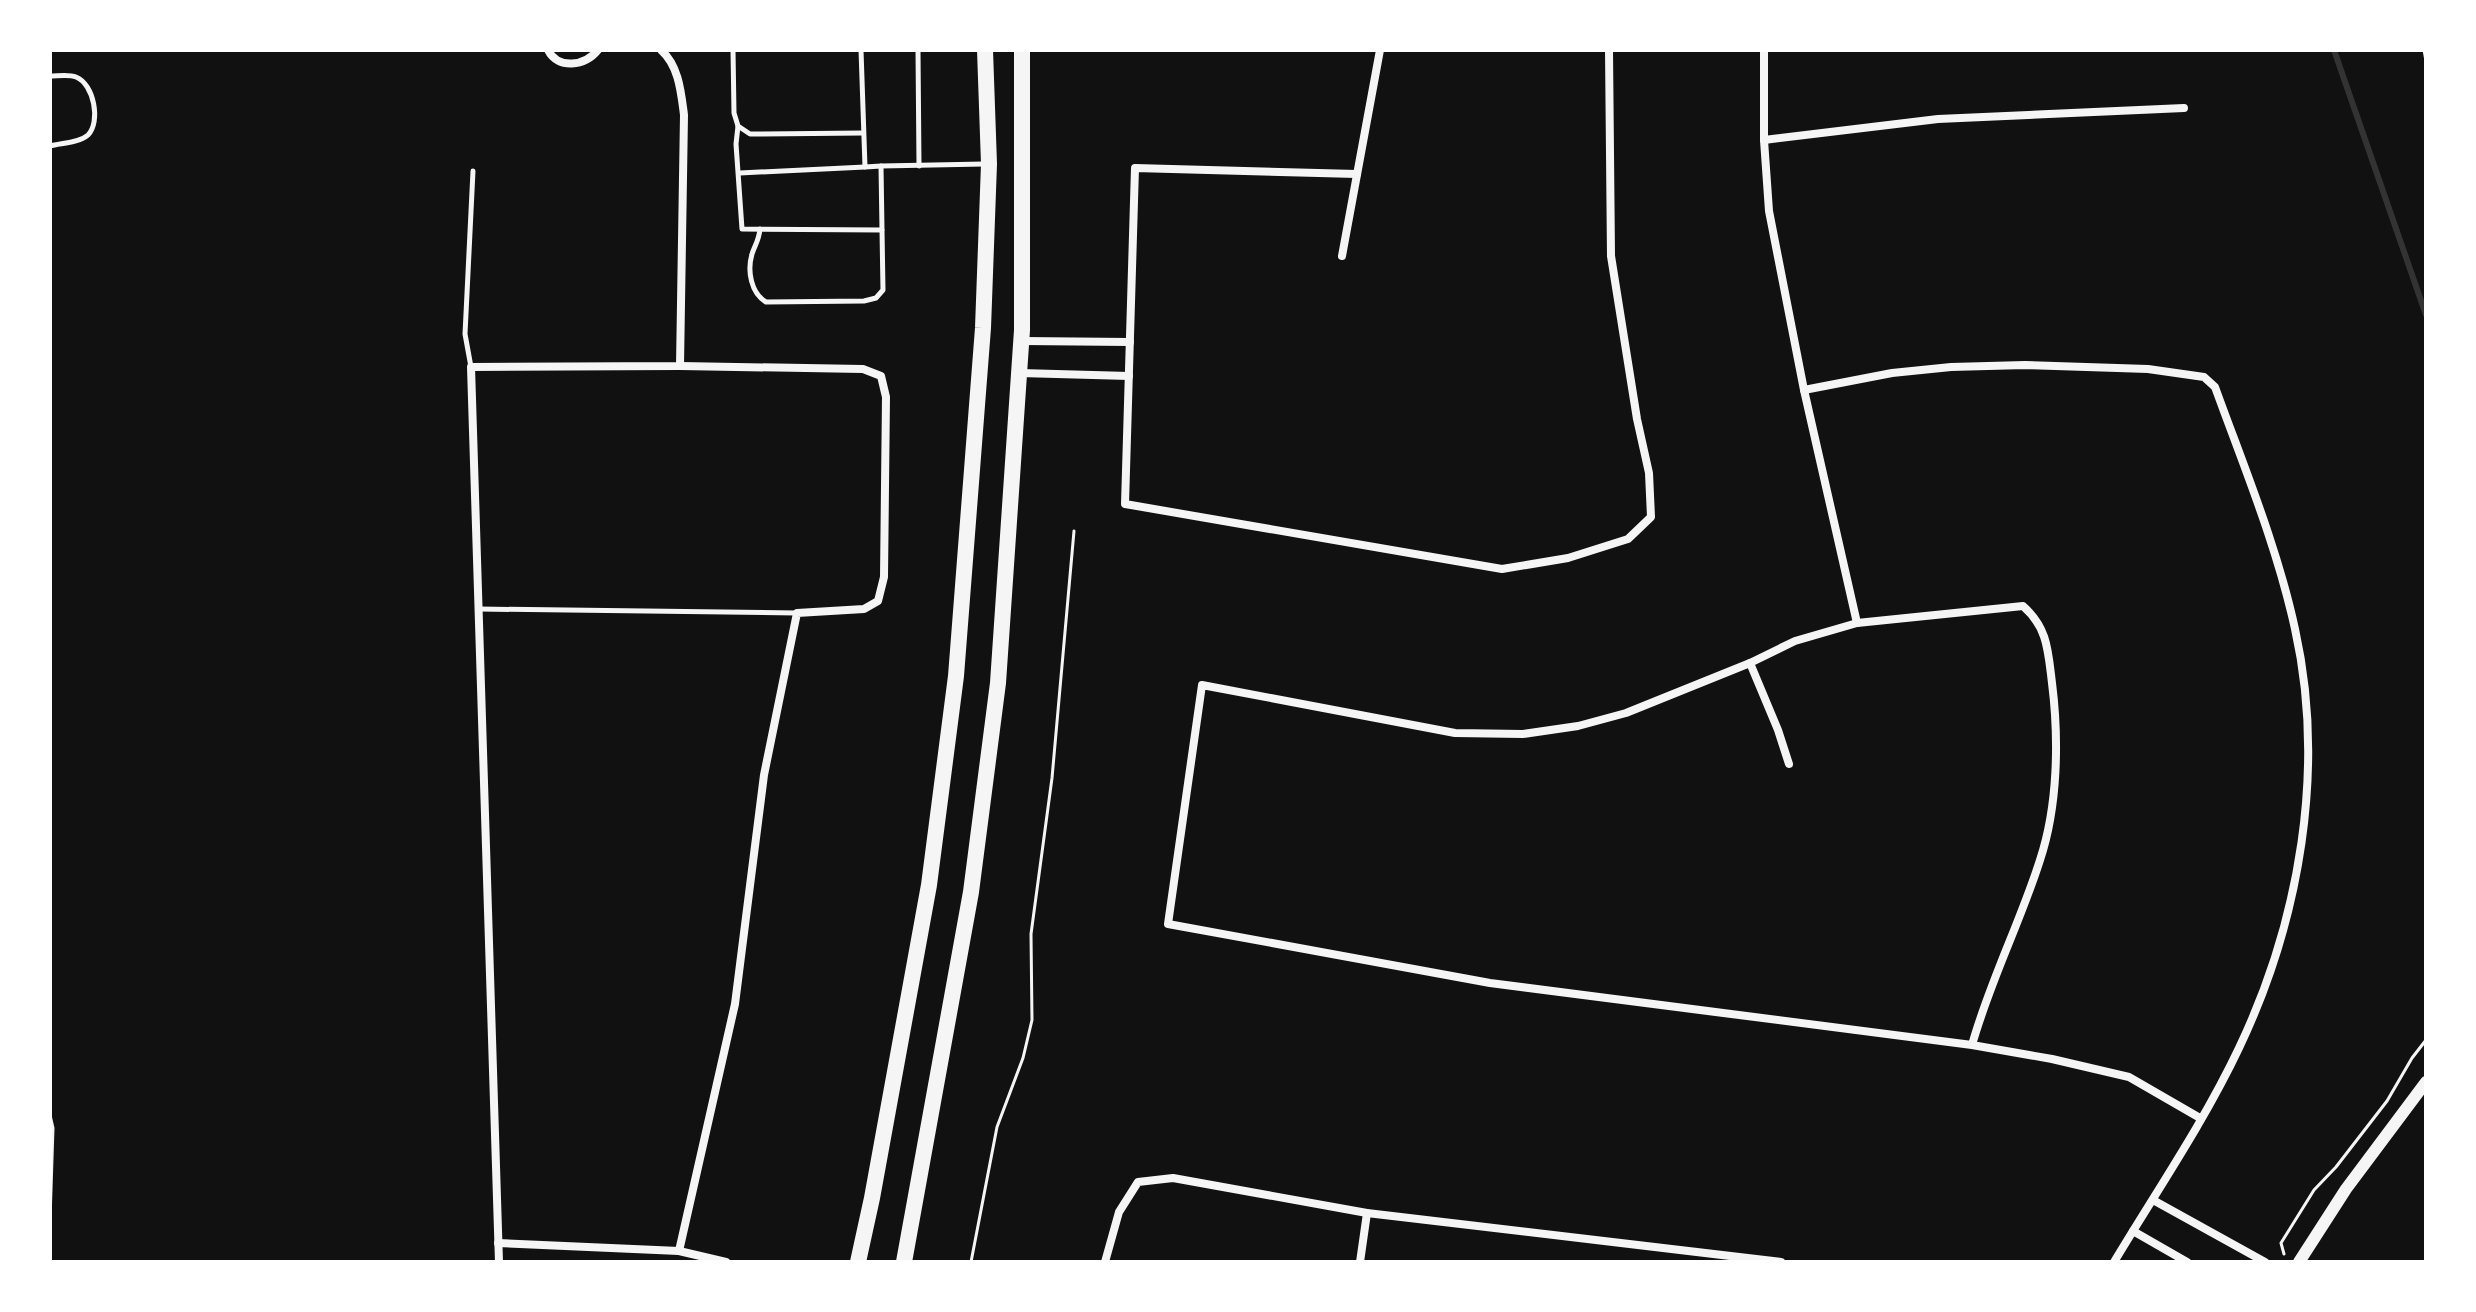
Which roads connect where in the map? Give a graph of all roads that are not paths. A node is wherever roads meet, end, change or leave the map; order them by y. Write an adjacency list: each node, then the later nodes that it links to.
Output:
1 (548, 50): 2 (street)
2 (598, 50)
3 (661, 50): 30 (street)
4 (733, 50): 14 (lane)
5 (861, 50): 15 (lane)
6 (918, 50): 20 (lane)
7 (985, 50): 18 (main road)
8 (1022, 50): 28 (main road)
9 (1380, 50): 24 (street)
10 (1609, 50): 33 (street)
11 (1764, 50): 16 (street)
12 (50, 76): 17 (lane)
13 (2184, 108): 16 (street)
14 (738, 126): 15 (lane); 23 (lane)
15 (863, 133): 21 (lane)
16 (1764, 140): 34 (street)
17 (50, 146)
18 (989, 164): 20 (lane); 50 (main road)
19 (881, 166): 20 (lane); 21 (lane); 26 (lane)
20 (919, 166)
21 (865, 167): 23 (lane)
22 (473, 171): 31 (lane)
23 (740, 173): 25 (lane)
24 (1357, 174): 27 (street); 29 (street)
25 (760, 229): 26 (lane); 26 (lane)
26 (882, 230)
27 (1342, 256)
28 (1022, 341): 29 (street); 32 (main road)
29 (1130, 342): 33 (street)
30 (680, 366): 31 (street); 36 (street)
31 (471, 367): 35 (street)
32 (1020, 373): 33 (street); 51 (main road)
33 (1129, 376)
34 (1804, 390): 37 (street); 42 (street)
35 (478, 609): 36 (lane); 46 (street)
36 (797, 613): 47 (street)
37 (1857, 623): 38 (street); 40 (street)
38 (1750, 663): 39 (street); 40 (street)
39 (1789, 764)
40 (1972, 1045): 42 (street)
41 (2426, 1082): 58 (street)
42 (2200, 1118): 43 (street)
43 (2153, 1200): 45 (street); 57 (street)
44 (1367, 1213): 52 (street); 53 (street); 54 (street)
45 (2133, 1231): 55 (street); 56 (street)
46 (498, 1243): 47 (street); 48 (street)
47 (679, 1251): 49 (street)
48 (499, 1262)
49 (726, 1262)
50 (858, 1262)
51 (904, 1262)
52 (1105, 1262)
53 (1360, 1262)
54 (1781, 1262)
55 (2114, 1262)
56 (2187, 1262)
57 (2265, 1262)
58 (2299, 1262)

